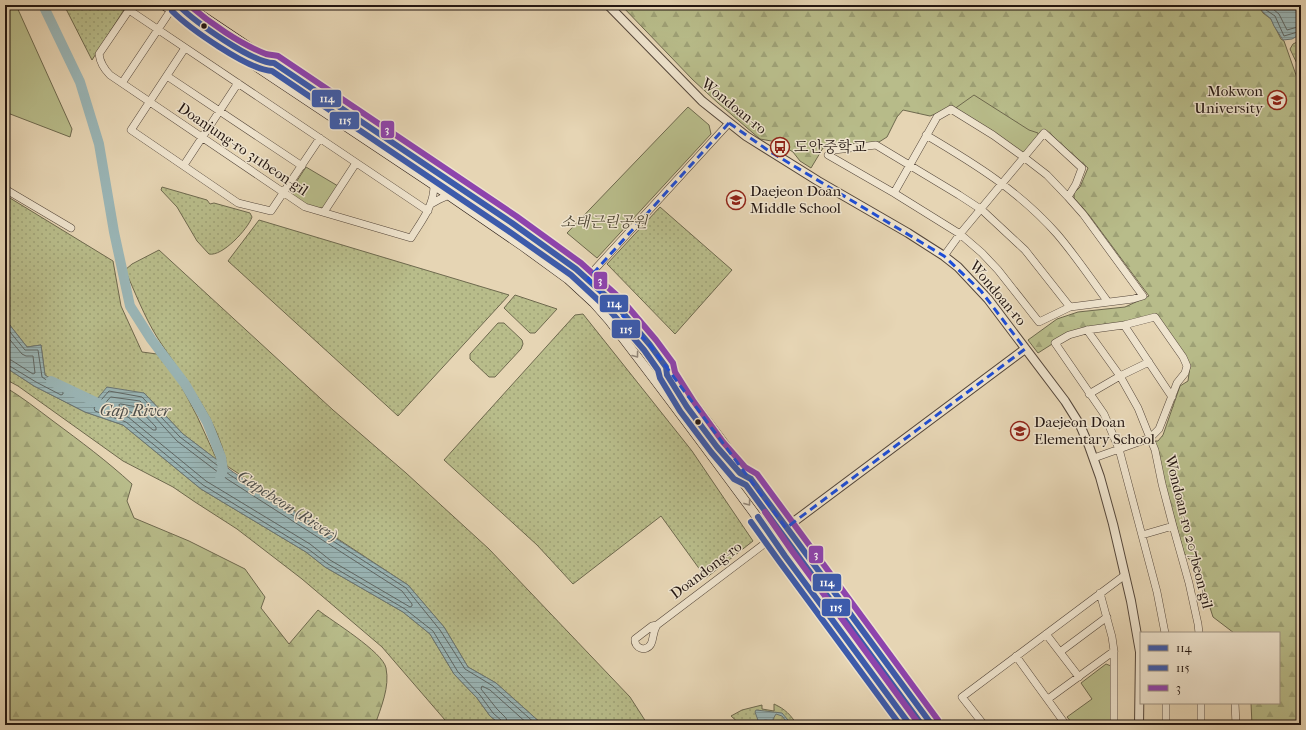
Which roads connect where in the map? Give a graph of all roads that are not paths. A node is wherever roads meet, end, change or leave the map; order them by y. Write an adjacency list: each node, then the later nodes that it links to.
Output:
1 (186, 5): 33 (main road)
2 (608, 5): 11 (street, Wondoan-ro)
3 (170, 7): 4 (street); 21 (main road)
4 (157, 30): 5 (street); 7 (street); 7 (street, Doanjung-ro 311beon-gil)
5 (185, 48): 6 (street); 8 (street)
6 (166, 76): 9 (street); 10 (street)
7 (122, 83): 9 (street, Doanjung-ro 311beon-gil)
8 (238, 84): 10 (street); 14 (street)
9 (149, 102): 13 (street, Doanjung-ro 311beon-gil); 17 (street)
10 (220, 111): 13 (street); 19 (street)
11 (729, 123): 32 (street, Wondoan-ro); 33 (street)
12 (926, 136): 15 (street); 18 (street); 20 (street)
13 (202, 138): 17 (street); 23 (street, Doanjung-ro 311beon-gil)
14 (320, 138): 16 (street); 19 (street)
15 (1025, 158): 20 (street); 26 (street); 26 (street)
16 (356, 163): 27 (street); 29 (street)
17 (184, 165): 23 (street)
18 (910, 165): 24 (street); 24 (street); 28 (street)
19 (302, 166): 23 (street)
20 (1003, 184): 28 (street); 35 (street)
21 (434, 185): 25 (main road); 27 (street)
22 (5, 189): 30 (street)
23 (283, 193): 29 (street, Doanjung-ro 311beon-gil)
24 (894, 193): 31 (street)
25 (449, 195): 27 (street); 34 (main road)
26 (1068, 197): 35 (street)
27 (430, 207): 29 (street, Doanjung-ro 311beon-gil)
28 (982, 210): 31 (street); 36 (street)
29 (324, 212)
30 (71, 228)
31 (960, 234): 32 (street); 36 (street)
32 (944, 256): 39 (street, Wondoan-ro)
33 (588, 279): 34 (street); 48 (main road)
34 (581, 291): 50 (main road, one-way to 50)
35 (1108, 302): 36 (street)
36 (1070, 307)
37 (1124, 325): 38 (street, Wondoan-ro 207beon-gil); 40 (street); 43 (street, Wondoan-ro 207beon-gil)
38 (1087, 330): 41 (street, Wondoan-ro 207beon-gil); 42 (street, Wondoan-ro 207beon-gil)
39 (1025, 349): 46 (street, Wondoan-ro); 48 (street)
40 (1149, 362): 41 (street); 43 (street)
41 (1120, 376): 42 (street); 44 (street, Wondoan-ro 207beon-gil)
42 (1090, 394): 45 (street, Wondoan-ro 207beon-gil)
43 (1172, 397): 44 (street, Wondoan-ro 207beon-gil)
44 (1150, 438): 45 (street, Wondoan-ro 207beon-gil); 47 (street, Wondoan-ro 207beon-gil)
45 (1119, 449): 46 (street, Wondoan-ro 207beon-gil); 49 (street, Wondoan-ro 207beon-gil)
46 (1094, 458): 51 (street, Wondoan-ro)
47 (1173, 526): 49 (street); 56 (street, Wondoan-ro 207beon-gil)
48 (786, 528): 50 (street); 67 (main road)
49 (1142, 534): 55 (street, Wondoan-ro 207beon-gil)
50 (772, 538): 54 (street, Doandong-ro); 66 (main road)
51 (1125, 575): 52 (street); 71 (street, Wondoan-ro)
52 (1100, 594): 53 (street); 57 (street)
53 (1107, 616): 58 (street); 59 (street)
54 (657, 625)
55 (1165, 632)
56 (1199, 632)
57 (1046, 634): 59 (street); 60 (street)
58 (1114, 651): 61 (street); 70 (street)
59 (1060, 652): 61 (street)
60 (1016, 656): 62 (street); 68 (street)
61 (1079, 677): 62 (street)
62 (1048, 699): 69 (street)
63 (1166, 704): 72 (street)
64 (1201, 704): 73 (street)
65 (1235, 704): 74 (street)
66 (910, 725)
67 (932, 725)
68 (984, 725)
69 (1066, 725)
70 (1114, 725)
71 (1140, 725)
72 (1166, 725)
73 (1201, 725)
74 (1236, 725)

